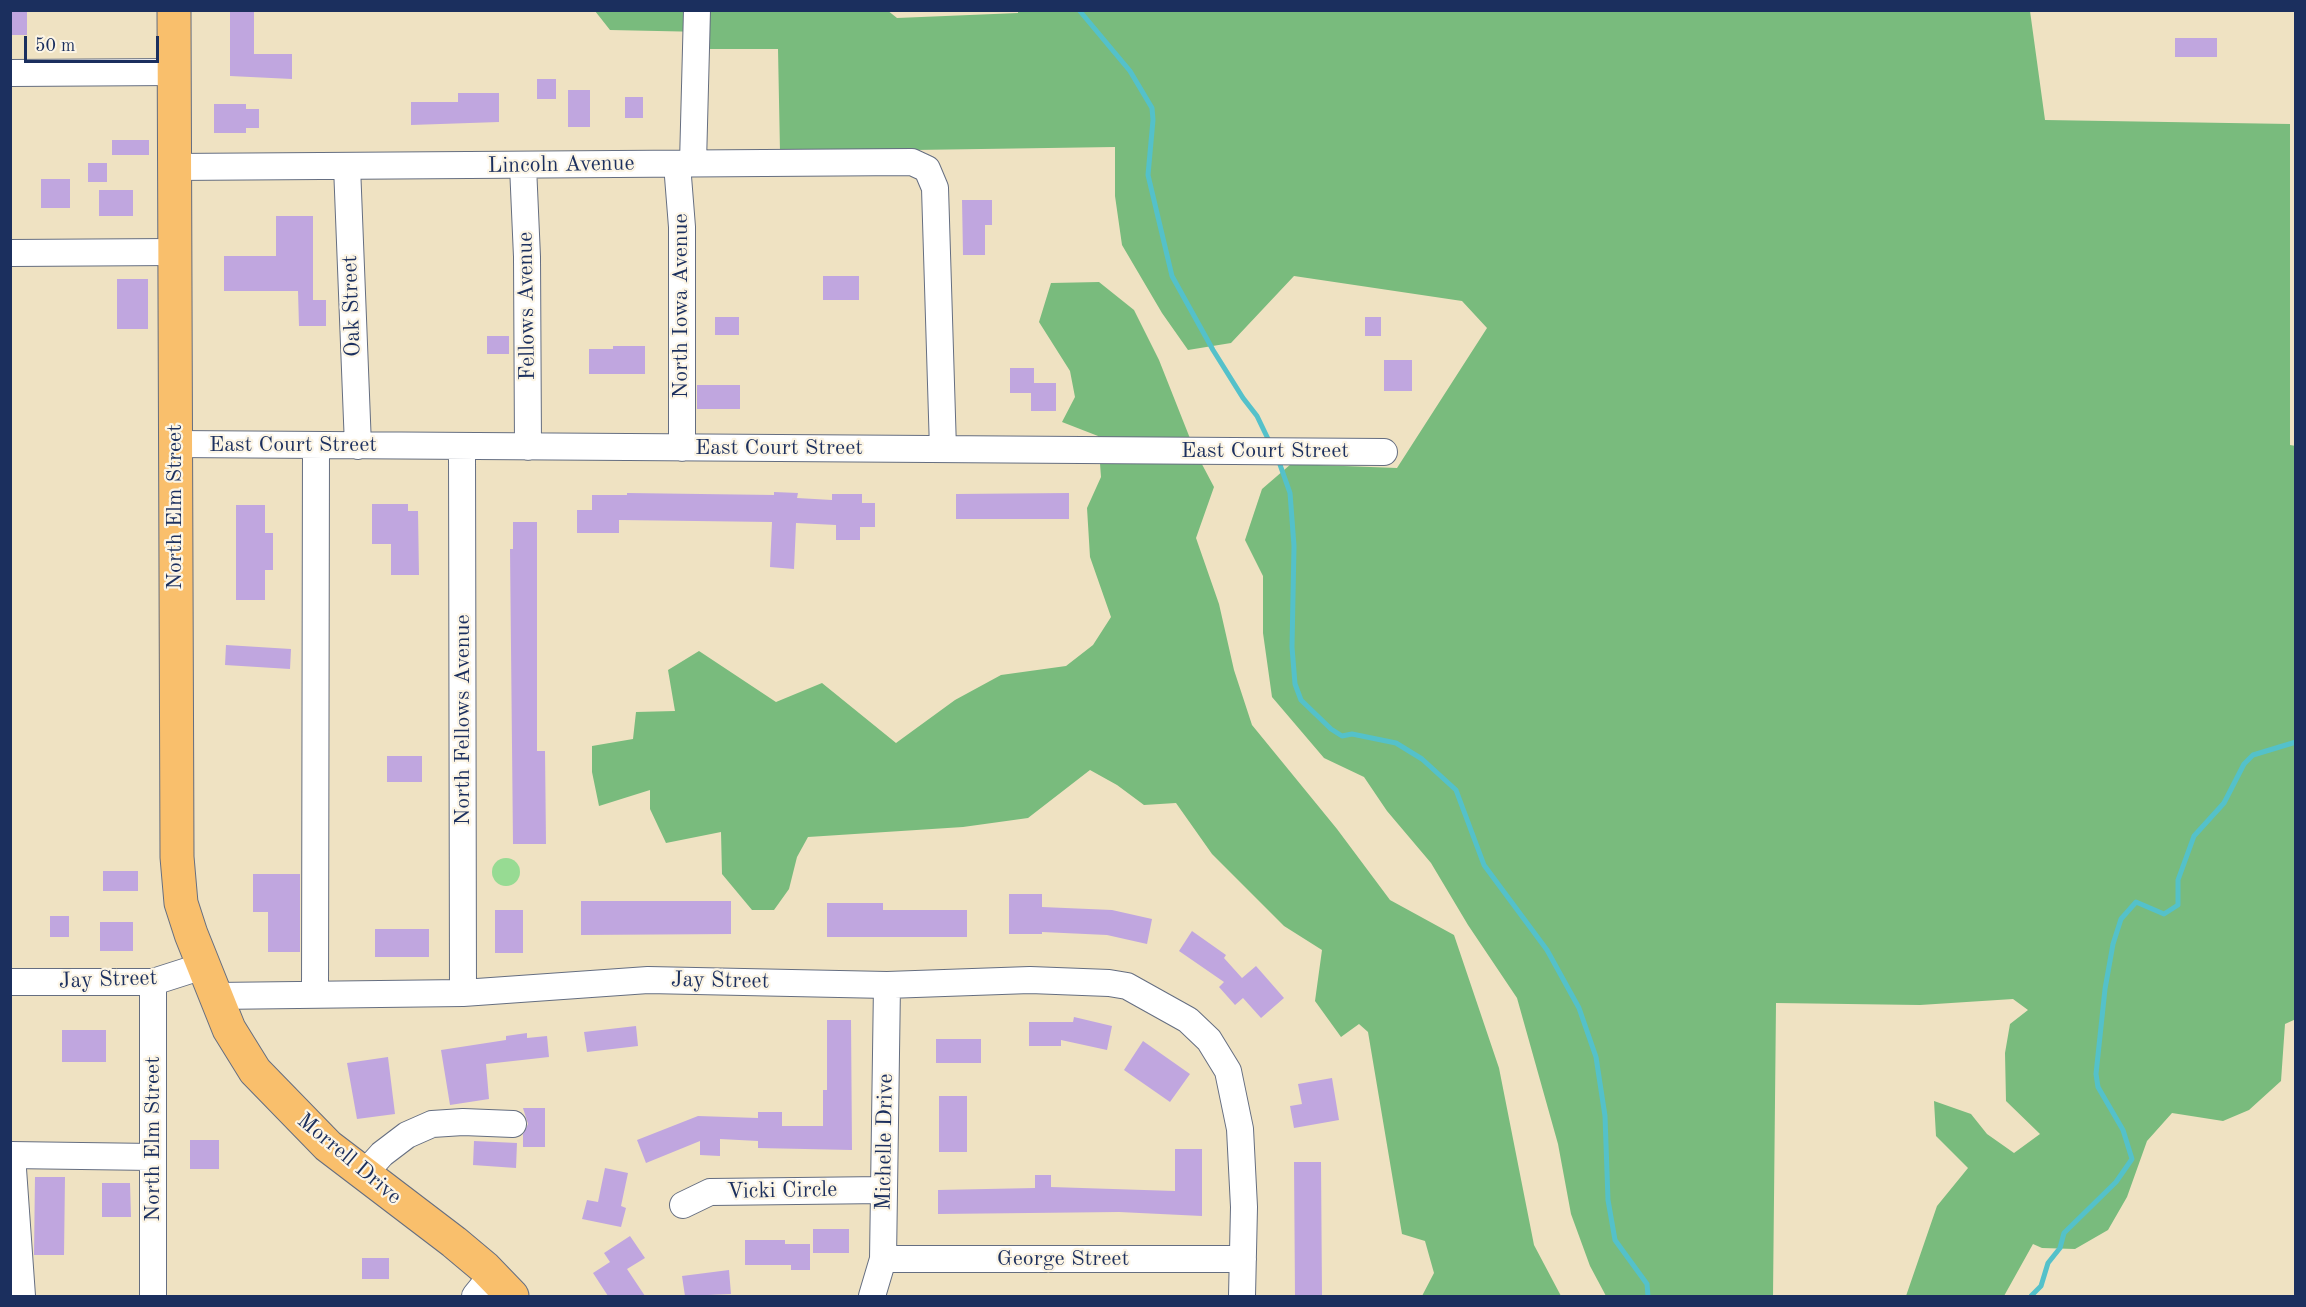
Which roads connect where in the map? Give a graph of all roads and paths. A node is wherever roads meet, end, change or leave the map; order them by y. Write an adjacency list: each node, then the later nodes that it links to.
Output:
1 (174, 10): 3 (main road, North Elm Street)
2 (697, 10): 5 (street, North Iowa Avenue)
3 (174, 72): 4 (street); 8 (main road, North Elm Street)
4 (10, 73)
5 (685, 163): 7 (street, Lincoln Avenue); 16 (street, North Iowa Avenue); 17 (street, Lincoln Avenue)
6 (347, 166): 7 (street, Lincoln Avenue); 8 (street, Lincoln Avenue); 13 (street, Oak Street)
7 (523, 166): 15 (street, Fellows Avenue)
8 (173, 167): 9 (main road, North Elm Street)
9 (174, 252): 10 (street); 11 (main road, North Elm Street)
10 (10, 253)
11 (174, 444): 12 (street, East Court Street); 19 (main road, North Elm Street)
12 (316, 445): 13 (street, East Court Street); 24 (street)
13 (358, 446): 14 (street, East Court Street)
14 (462, 446): 15 (street, East Court Street); 23 (street, North Fellows Avenue)
15 (528, 447): 16 (street, East Court Street)
16 (682, 448): 17 (street, East Court Street)
17 (942, 449): 18 (street, East Court Street)
18 (1384, 452)
19 (203, 966): 21 (street, Jay Street); 25 (main road, North Elm Street)
20 (10, 982): 21 (street, Jay Street)
21 (153, 982): 28 (street, North Elm Street)
22 (887, 985): 23 (street, Jay Street); 30 (street, Michelle Drive); 33 (street, Jay Street)
23 (463, 993): 24 (street, Jay Street)
24 (315, 995): 25 (street, Jay Street)
25 (215, 996): 29 (main road, Morrell Drive)
26 (513, 1124): 29 (street)
27 (11, 1155): 28 (street); 35 (street)
28 (153, 1157): 36 (street, North Elm Street)
29 (364, 1174): 34 (main road, Morrell Drive)
30 (884, 1190): 31 (street, Vicki Circle); 32 (street, Michelle Drive)
31 (683, 1205)
32 (883, 1259): 33 (street, George Street); 37 (street, Michelle Drive)
33 (1243, 1259): 38 (street, Jay Street)
34 (493, 1289)
35 (22, 1296)
36 (153, 1296)
37 (872, 1296)
38 (1242, 1296)

